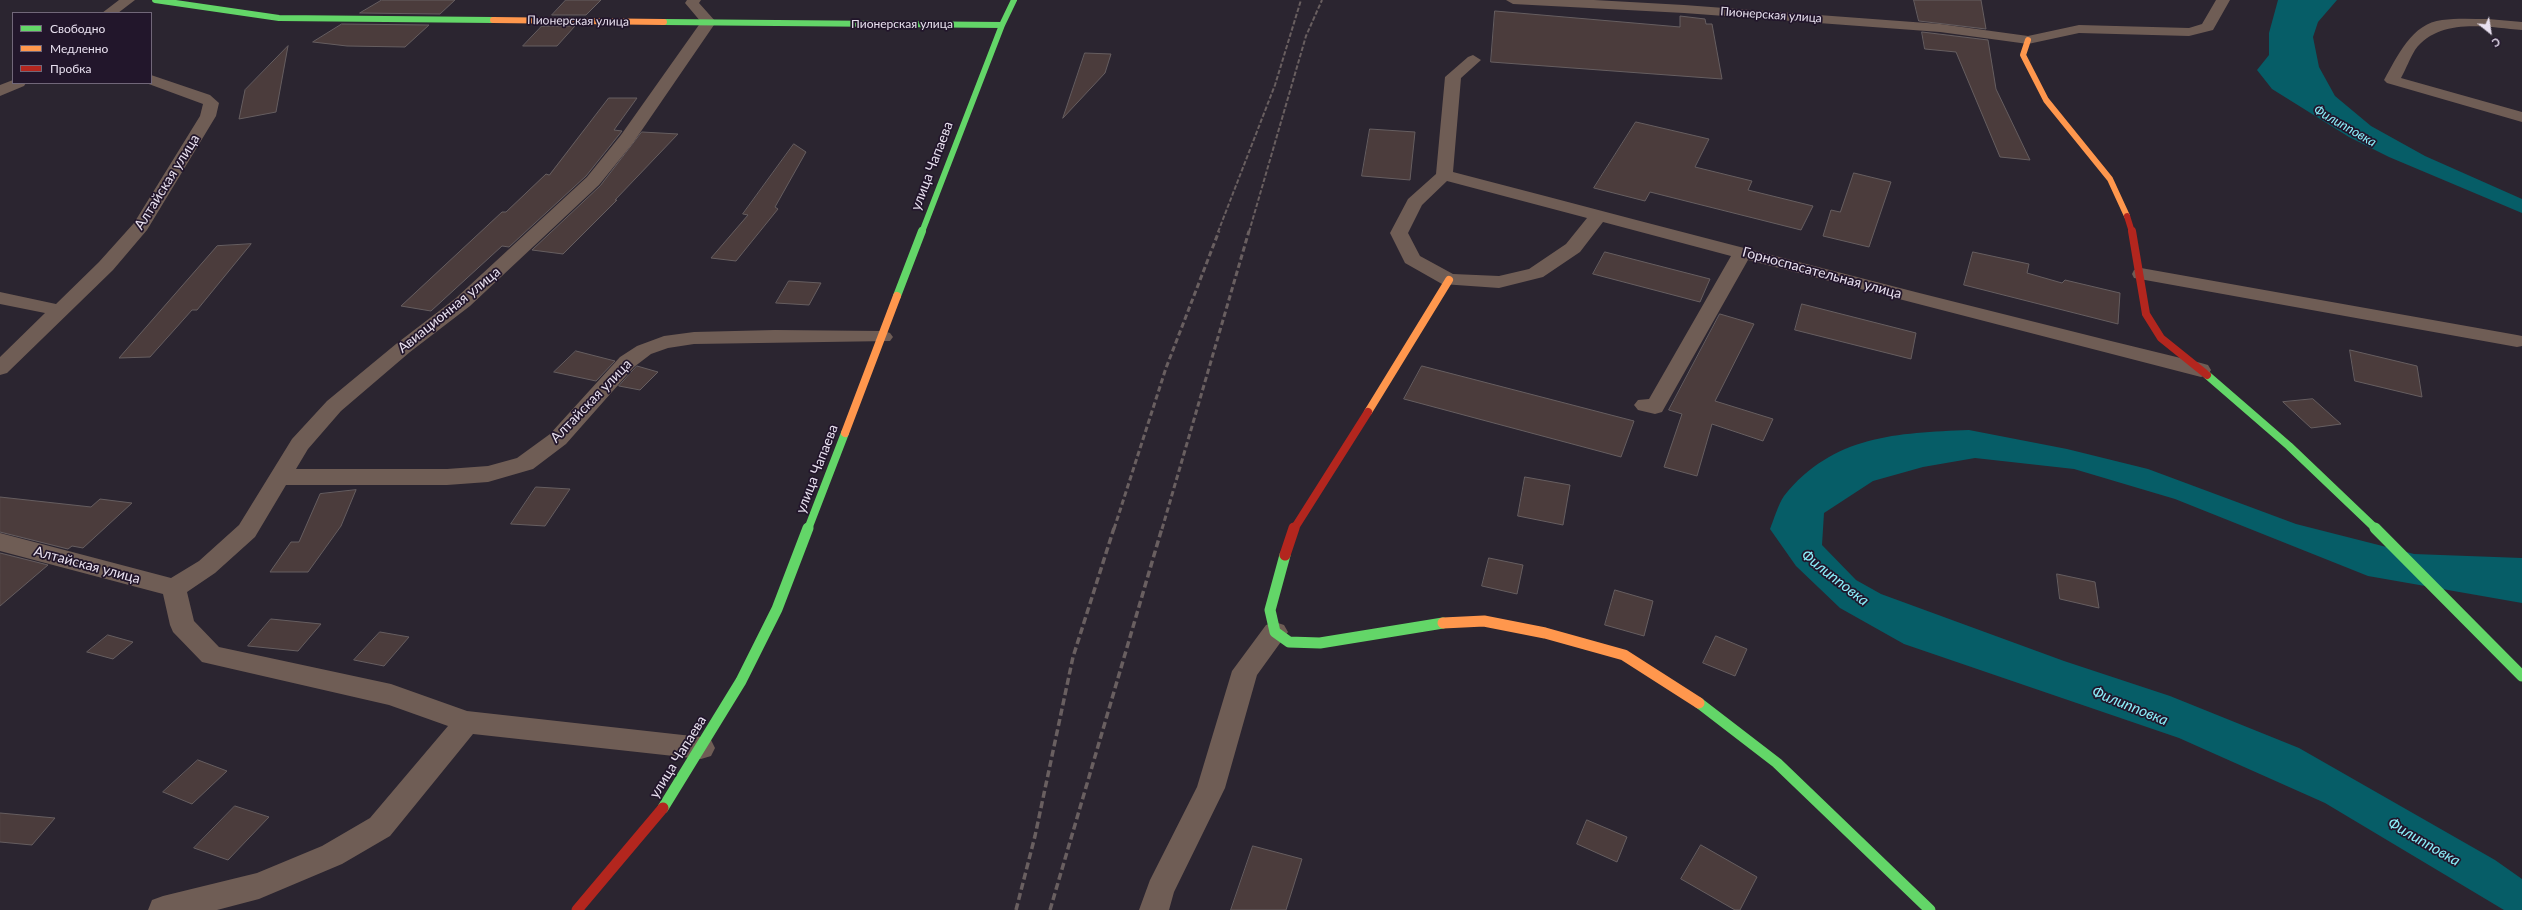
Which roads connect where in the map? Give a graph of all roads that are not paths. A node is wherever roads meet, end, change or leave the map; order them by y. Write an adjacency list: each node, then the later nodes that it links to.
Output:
1 (128, 0): 7 (street)
2 (155, 0): 8 (street, Пионерская улица)
3 (694, 0): 8 (street)
4 (1014, 0): 9 (street, улица Чапаева)
5 (1513, 0): 11 (street, Пионерская улица)
6 (2223, 0): 11 (street, Пионерская улица)
7 (110, 12)
8 (709, 22): 9 (street, Пионерская улица); 29 (street, Авиационная улица)
9 (1002, 25): 24 (street, улица Чапаева)
10 (2522, 26): 16 (street)
11 (2028, 40): 20 (street)
12 (1473, 60): 17 (street)
13 (152, 80): 23 (street, Алтайская улица)
14 (16, 84): 15 (street)
15 (0, 91)
16 (2522, 117)
17 (1444, 175): 18 (street, Горноспасательная улица); 21 (street)
18 (1600, 214): 19 (street, Горноспасательная улица); 21 (street)
19 (1743, 252): 27 (street, Горноспасательная улица); 28 (street)
20 (2141, 274): 25 (street); 27 (street)
21 (1449, 280): 32 (street)
22 (0, 298): 23 (street)
23 (58, 310): 26 (street, Алтайская улица)
24 (883, 337): 29 (street, Алтайская улица); 35 (street, улица Чапаева)
25 (2517, 341)
26 (0, 368)
27 (2201, 370): 33 (street)
28 (1645, 404)
29 (279, 477): 31 (street, Авиационная улица)
30 (0, 542): 31 (street, Алтайская улица)
31 (174, 588): 34 (street)
32 (1275, 632): 38 (street); 39 (street)
33 (2522, 676)
34 (467, 722): 35 (street); 36 (street)
35 (701, 748): 37 (street, улица Чапаева)
36 (163, 910)
37 (577, 910)
38 (1154, 910)
39 (1930, 910)

